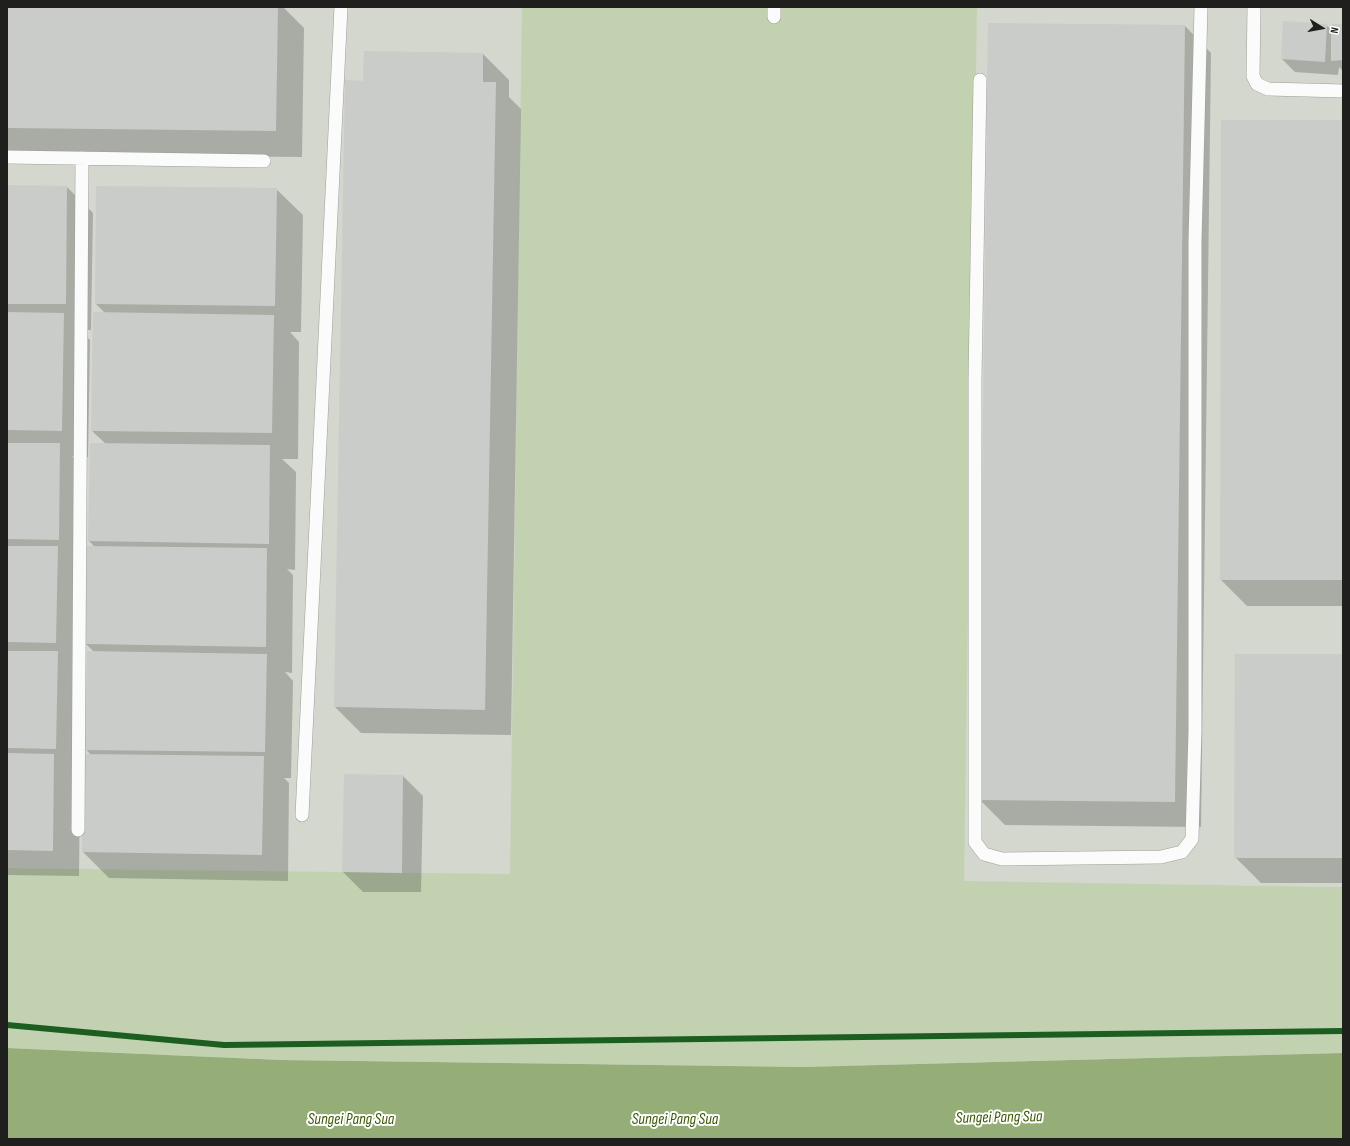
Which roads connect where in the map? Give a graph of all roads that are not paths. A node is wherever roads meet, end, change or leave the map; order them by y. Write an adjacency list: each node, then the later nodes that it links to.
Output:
1 (341, 7): 9 (lane)
2 (1201, 7): 4 (lane)
3 (1254, 7): 5 (lane)
4 (980, 80)
5 (1343, 91)
6 (7, 157): 7 (lane)
7 (82, 158): 8 (lane); 10 (lane)
8 (264, 161)
9 (302, 815)
10 (78, 830)

